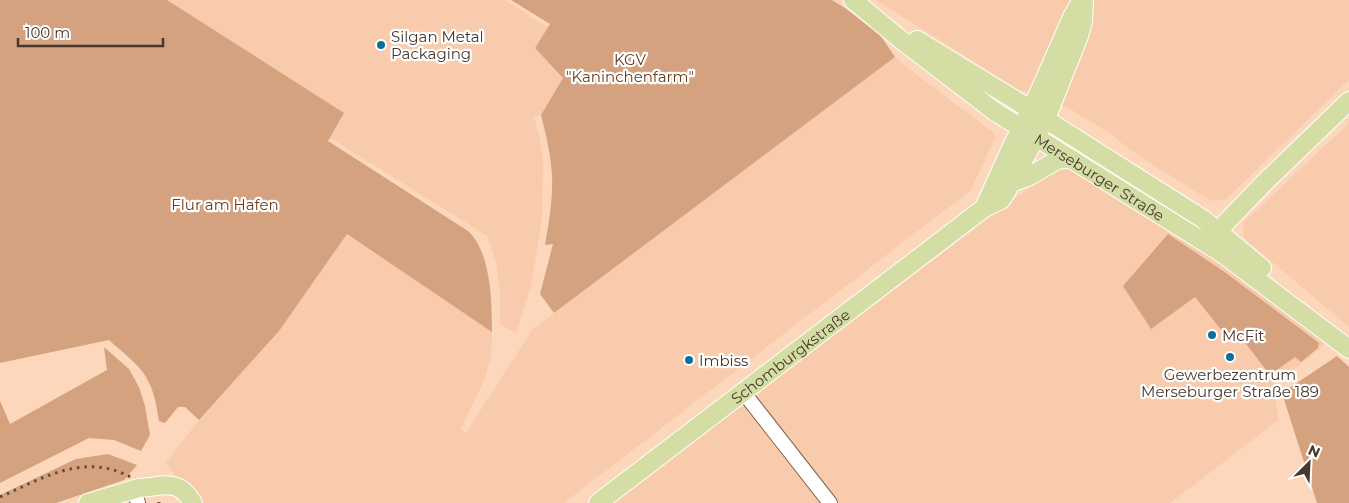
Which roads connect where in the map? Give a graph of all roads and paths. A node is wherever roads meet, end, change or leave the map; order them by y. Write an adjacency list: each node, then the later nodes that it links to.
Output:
1 (853, 0): 4 (main road, Merseburger Straße); 5 (main road, Merseburger Straße)
2 (1083, 0): 4 (main road)
3 (1349, 101): 10 (main road)
4 (1038, 115): 5 (main road, Schomburgkstraße); 6 (main road, Schomburgkstraße); 10 (main road, Merseburger Straße)
5 (1021, 128): 6 (main road, Merseburger Straße); 9 (main road, Schomburgkstraße)
6 (1036, 137): 7 (main road, Merseburger Straße); 8 (main road, Schomburgkstraße)
7 (1070, 158): 8 (main road); 10 (main road, Merseburger Straße)
8 (1011, 183): 9 (main road, Schomburgkstraße)
9 (984, 208): 12 (main road, Schomburgkstraße)
10 (1211, 237): 11 (main road, Merseburger Straße)
11 (1349, 348)
12 (744, 392): 17 (main road, Schomburgkstraße); 18 (street)
13 (143, 490): 14 (main road); 15 (main road); 16 (main road)
14 (88, 503)
15 (181, 503)
16 (193, 503)
17 (598, 503)
18 (830, 503)

